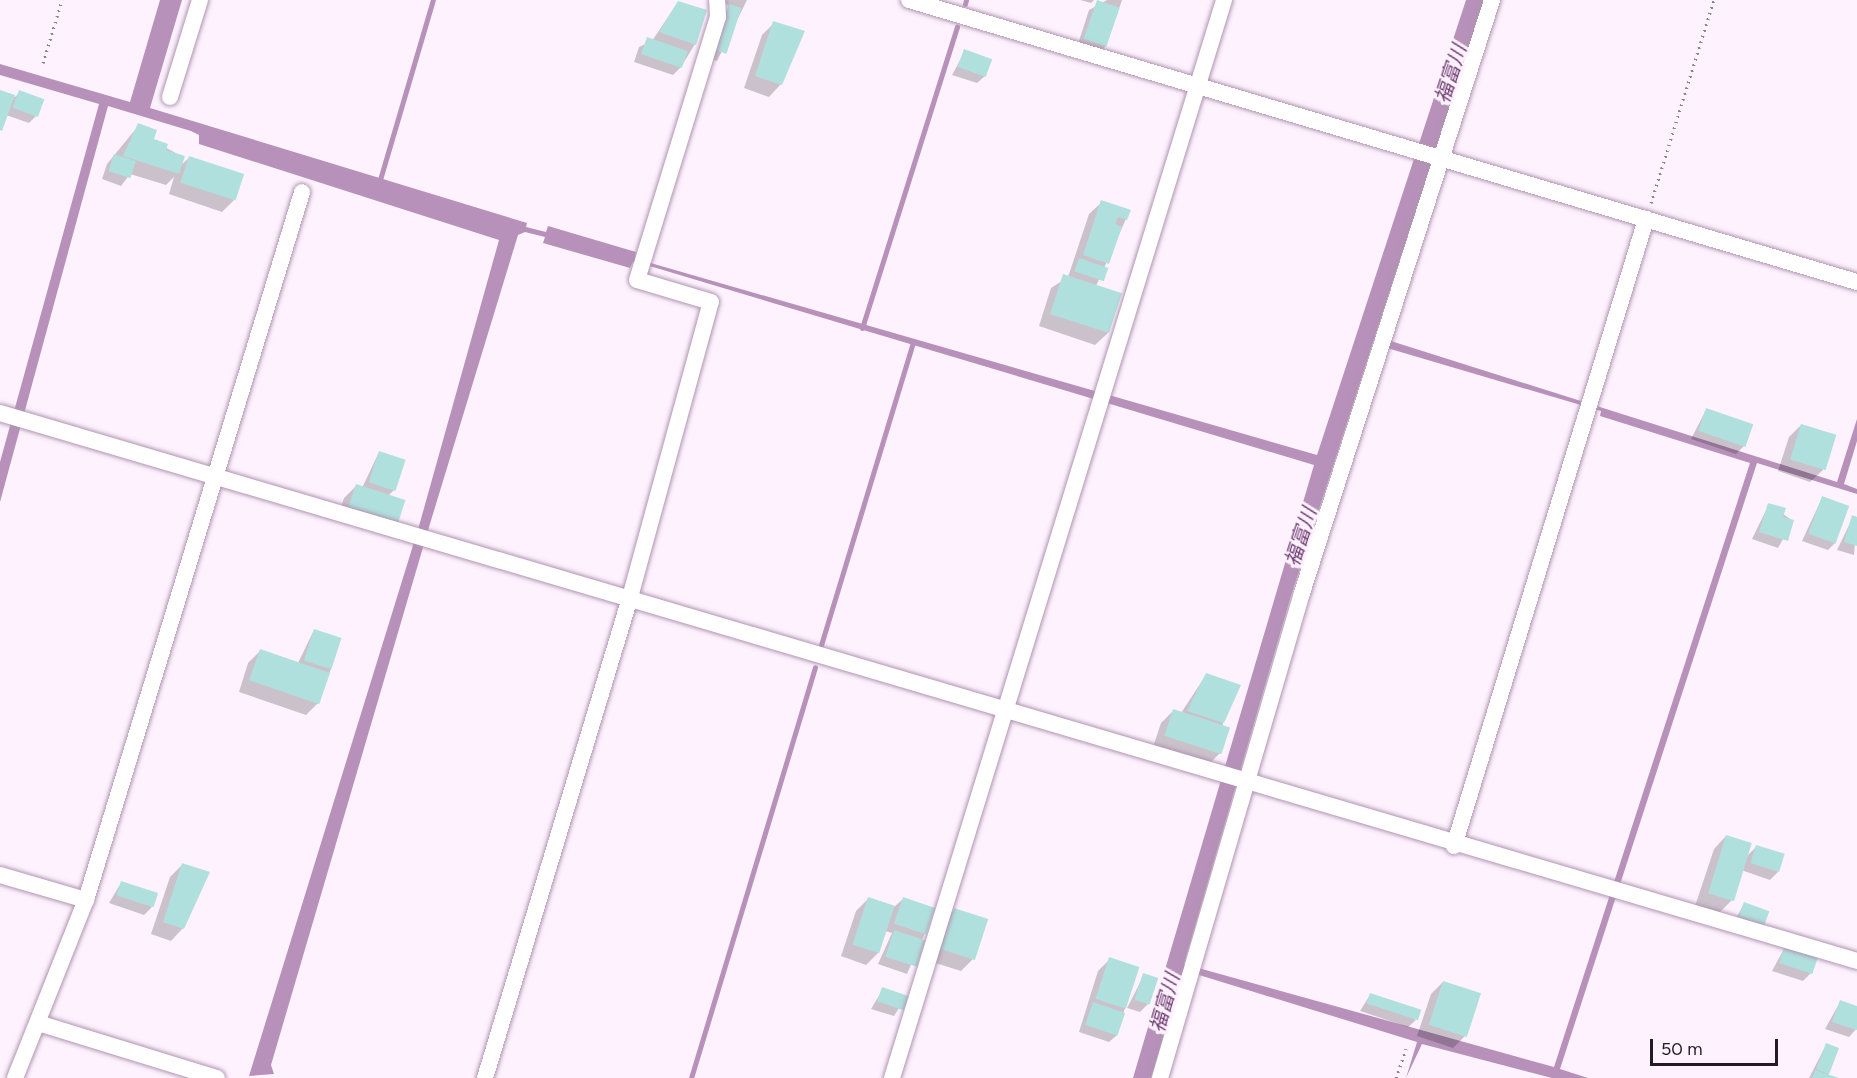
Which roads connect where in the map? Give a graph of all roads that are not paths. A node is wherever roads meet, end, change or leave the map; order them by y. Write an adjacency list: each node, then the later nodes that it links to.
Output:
1 (200, 0): 7 (street)
2 (717, 0): 14 (street)
3 (909, 0): 6 (street)
4 (1224, 0): 6 (street)
5 (1492, 0): 8 (street)
6 (1197, 87): 8 (street); 15 (street)
7 (170, 97)
8 (1438, 158): 10 (street); 16 (street)
9 (302, 192): 13 (street)
10 (1646, 219): 11 (street); 17 (street)
11 (1855, 281)
12 (11, 416): 13 (street)
13 (214, 476): 14 (street); 19 (street)
14 (629, 601): 15 (street); 24 (street)
15 (1006, 711): 16 (street); 25 (street)
16 (1243, 782): 17 (street); 26 (street)
17 (1454, 846): 20 (street)
18 (0, 875): 19 (street)
19 (86, 900): 21 (street)
20 (1857, 961)
21 (38, 1023): 22 (street); 23 (street)
22 (15, 1078)
23 (217, 1078)
24 (485, 1078)
25 (891, 1078)
26 (1160, 1078)

